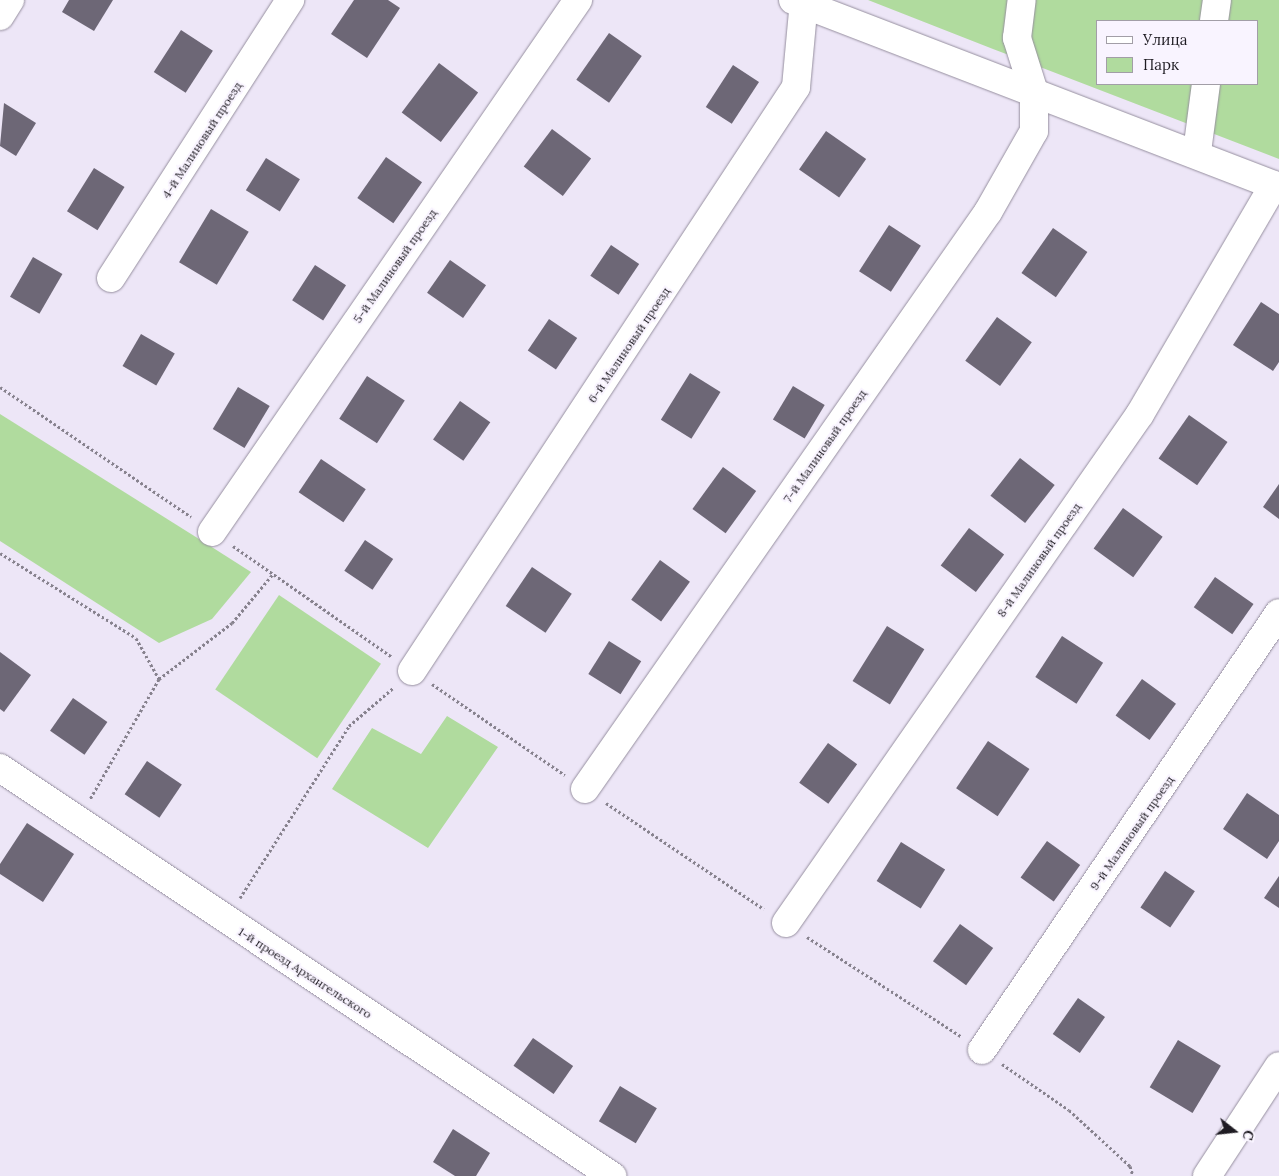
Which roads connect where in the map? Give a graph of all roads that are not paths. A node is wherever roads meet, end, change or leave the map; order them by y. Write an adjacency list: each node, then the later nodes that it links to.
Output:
1 (10, 0): 7 (street)
2 (290, 0): 13 (street, 4-й Малиновый проезд)
3 (578, 0): 14 (street, 5-й Малиновый проезд)
4 (1022, 0): 10 (street, 7-й Малиновый проезд)
5 (1217, 0): 8 (street)
6 (800, 1): 10 (street); 16 (street, 6-й Малиновый проезд)
7 (0, 16)
8 (1214, 20)
9 (1206, 85): 11 (street)
10 (1034, 92): 11 (street); 18 (street, 7-й Малиновый проезд)
11 (1197, 152): 12 (street)
12 (1277, 186): 19 (street, 8-й Малиновый проезд)
13 (111, 278)
14 (212, 532)
15 (1279, 613): 20 (street, 9-й Малиновый проезд)
16 (412, 670)
17 (0, 768): 22 (street, 1-й проезд Архангельского)
18 (585, 789)
19 (786, 924)
20 (982, 1050)
21 (1279, 1066): 23 (street)
22 (612, 1176)
23 (1207, 1176)

